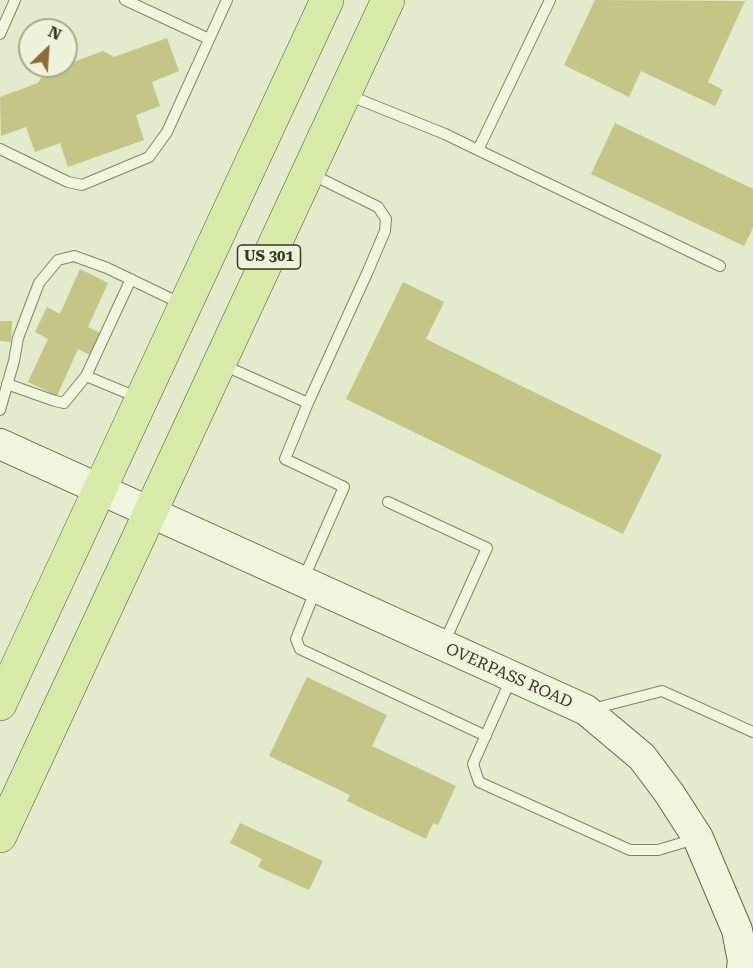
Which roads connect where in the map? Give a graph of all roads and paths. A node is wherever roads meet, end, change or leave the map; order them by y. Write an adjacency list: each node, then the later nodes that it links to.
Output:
1 (15, 0): 7 (lane)
2 (125, 0): 8 (lane)
3 (227, 0): 8 (lane)
4 (327, 0): 15 (main road, US 301)
5 (388, 0): 9 (main road, US 301)
6 (549, 0): 11 (lane)
7 (0, 34)
8 (209, 39): 10 (lane)
9 (345, 93): 11 (lane); 12 (main road, US 301)
10 (0, 149)
11 (478, 150): 13 (lane)
12 (308, 172): 16 (main road, US 301); 20 (lane)
13 (720, 266)
14 (131, 279): 15 (lane); 17 (lane); 18 (lane)
15 (184, 305): 19 (main road, US 301)
16 (220, 364): 20 (lane); 25 (main road, US 301)
17 (86, 376): 18 (lane); 19 (lane)
18 (8, 384): 21 (lane)
19 (141, 399): 23 (main road, US 301)
20 (308, 404): 26 (lane)
21 (0, 410)
22 (0, 444): 23 (main road, OVERPASS ROAD)
23 (98, 490): 25 (main road, OVERPASS ROAD); 29 (main road, US 301)
24 (388, 502): 27 (lane)
25 (150, 514): 26 (main road, OVERPASS ROAD); 33 (main road, US 301)
26 (309, 586): 27 (main road, OVERPASS ROAD); 32 (lane)
27 (443, 646): 28 (main road, OVERPASS ROAD)
28 (512, 677): 30 (main road, OVERPASS ROAD); 32 (lane)
29 (0, 704)
30 (586, 710): 31 (lane); 34 (main road, OVERPASS ROAD)
31 (753, 732)
32 (486, 736): 34 (lane)
33 (0, 836)
34 (698, 838): 35 (main road, OVERPASS ROAD)
35 (742, 968)

